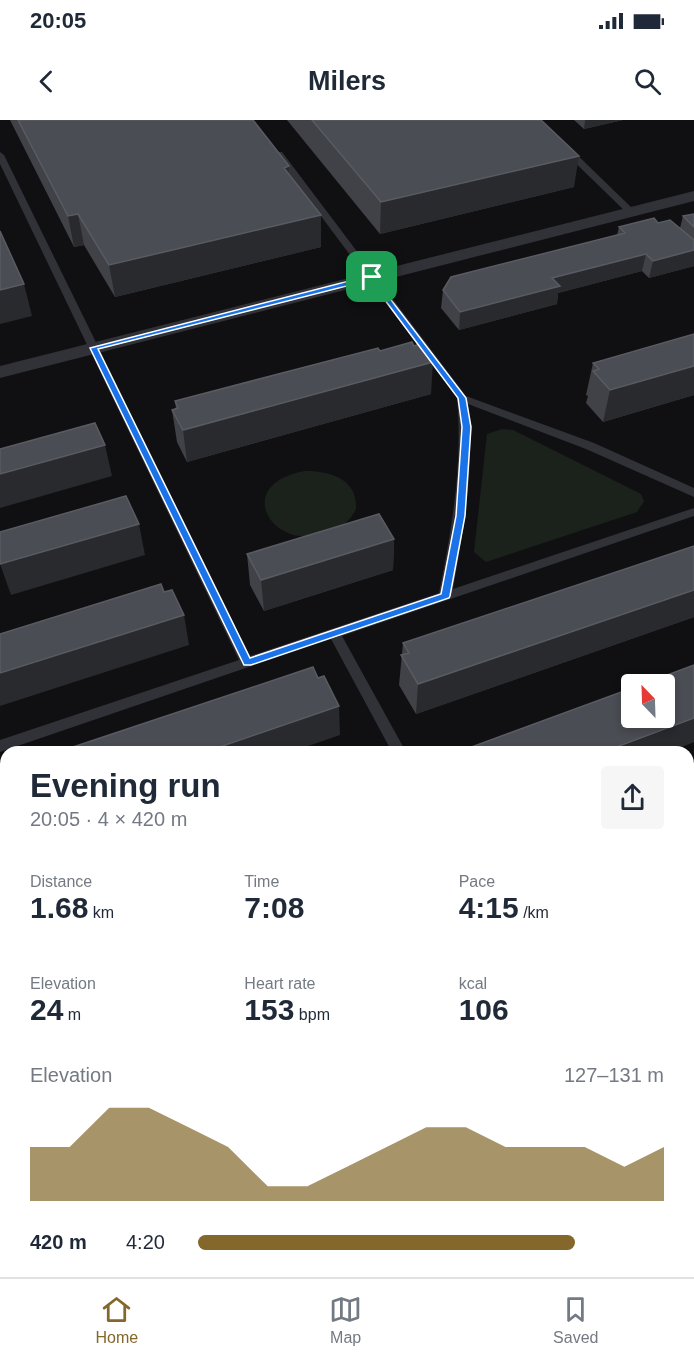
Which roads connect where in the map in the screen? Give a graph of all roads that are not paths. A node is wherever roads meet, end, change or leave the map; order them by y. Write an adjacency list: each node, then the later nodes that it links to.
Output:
1 (559, 143): 5 (lane)
2 (274, 148): 6 (lane)
3 (0, 155): 7 (lane)
4 (694, 196): 5 (street)
5 (642, 212): 6 (street)
6 (372, 277): 7 (street); 9 (lane)
7 (93, 348): 8 (street); 14 (lane)
8 (0, 372)
9 (462, 398): 10 (lane); 12 (lane)
10 (694, 493)
11 (694, 512): 12 (lane)
12 (445, 596): 13 (lane)
13 (334, 633): 14 (lane); 16 (lane)
14 (247, 663): 15 (lane)
15 (0, 746)
16 (396, 746)

